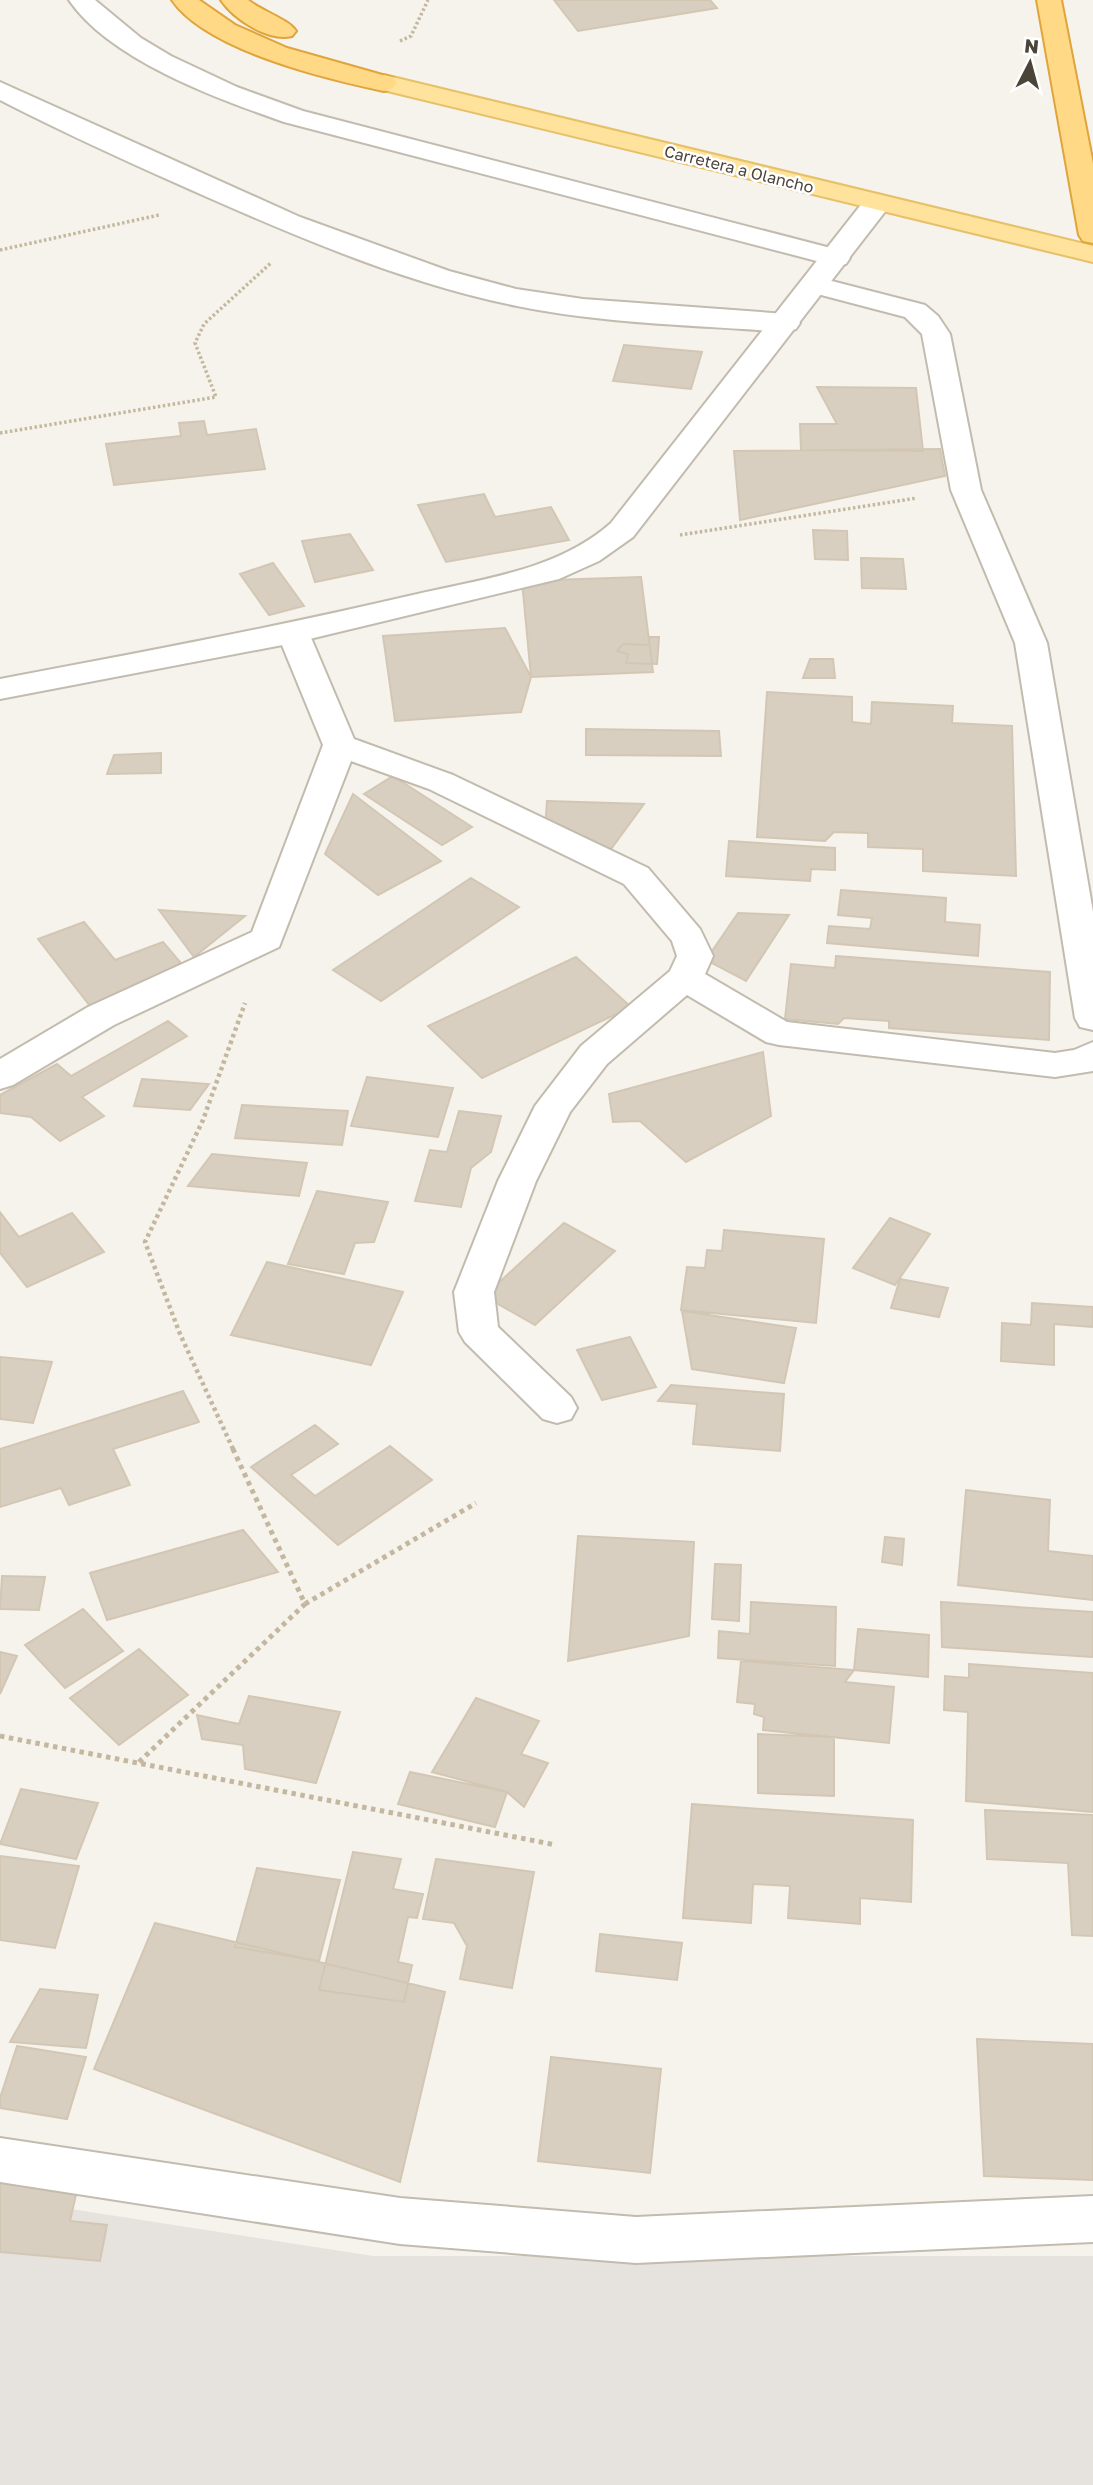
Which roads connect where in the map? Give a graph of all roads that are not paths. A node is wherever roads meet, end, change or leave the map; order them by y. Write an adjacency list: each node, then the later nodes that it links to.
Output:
1 (81, 0): 10 (street)
2 (184, 0): 5 (highway)
3 (233, 0): 5 (highway)
4 (1049, 0): 8 (highway)
5 (384, 83): 7 (main road, Carretera a Olancho)
6 (0, 90): 12 (street)
7 (877, 203): 9 (main road, Carretera a Olancho); 10 (street)
8 (1093, 235)
9 (1093, 254)
10 (836, 258): 11 (street)
11 (816, 285): 12 (street); 17 (street)
12 (786, 323): 13 (street)
13 (293, 633): 14 (street); 15 (street)
14 (0, 689)
15 (340, 746): 16 (street); 19 (street)
16 (685, 978): 18 (street); 20 (street)
17 (1093, 1018)
18 (1093, 1054)
19 (0, 1076)
20 (557, 1408)
21 (0, 2160): 22 (street)
22 (1093, 2219)

